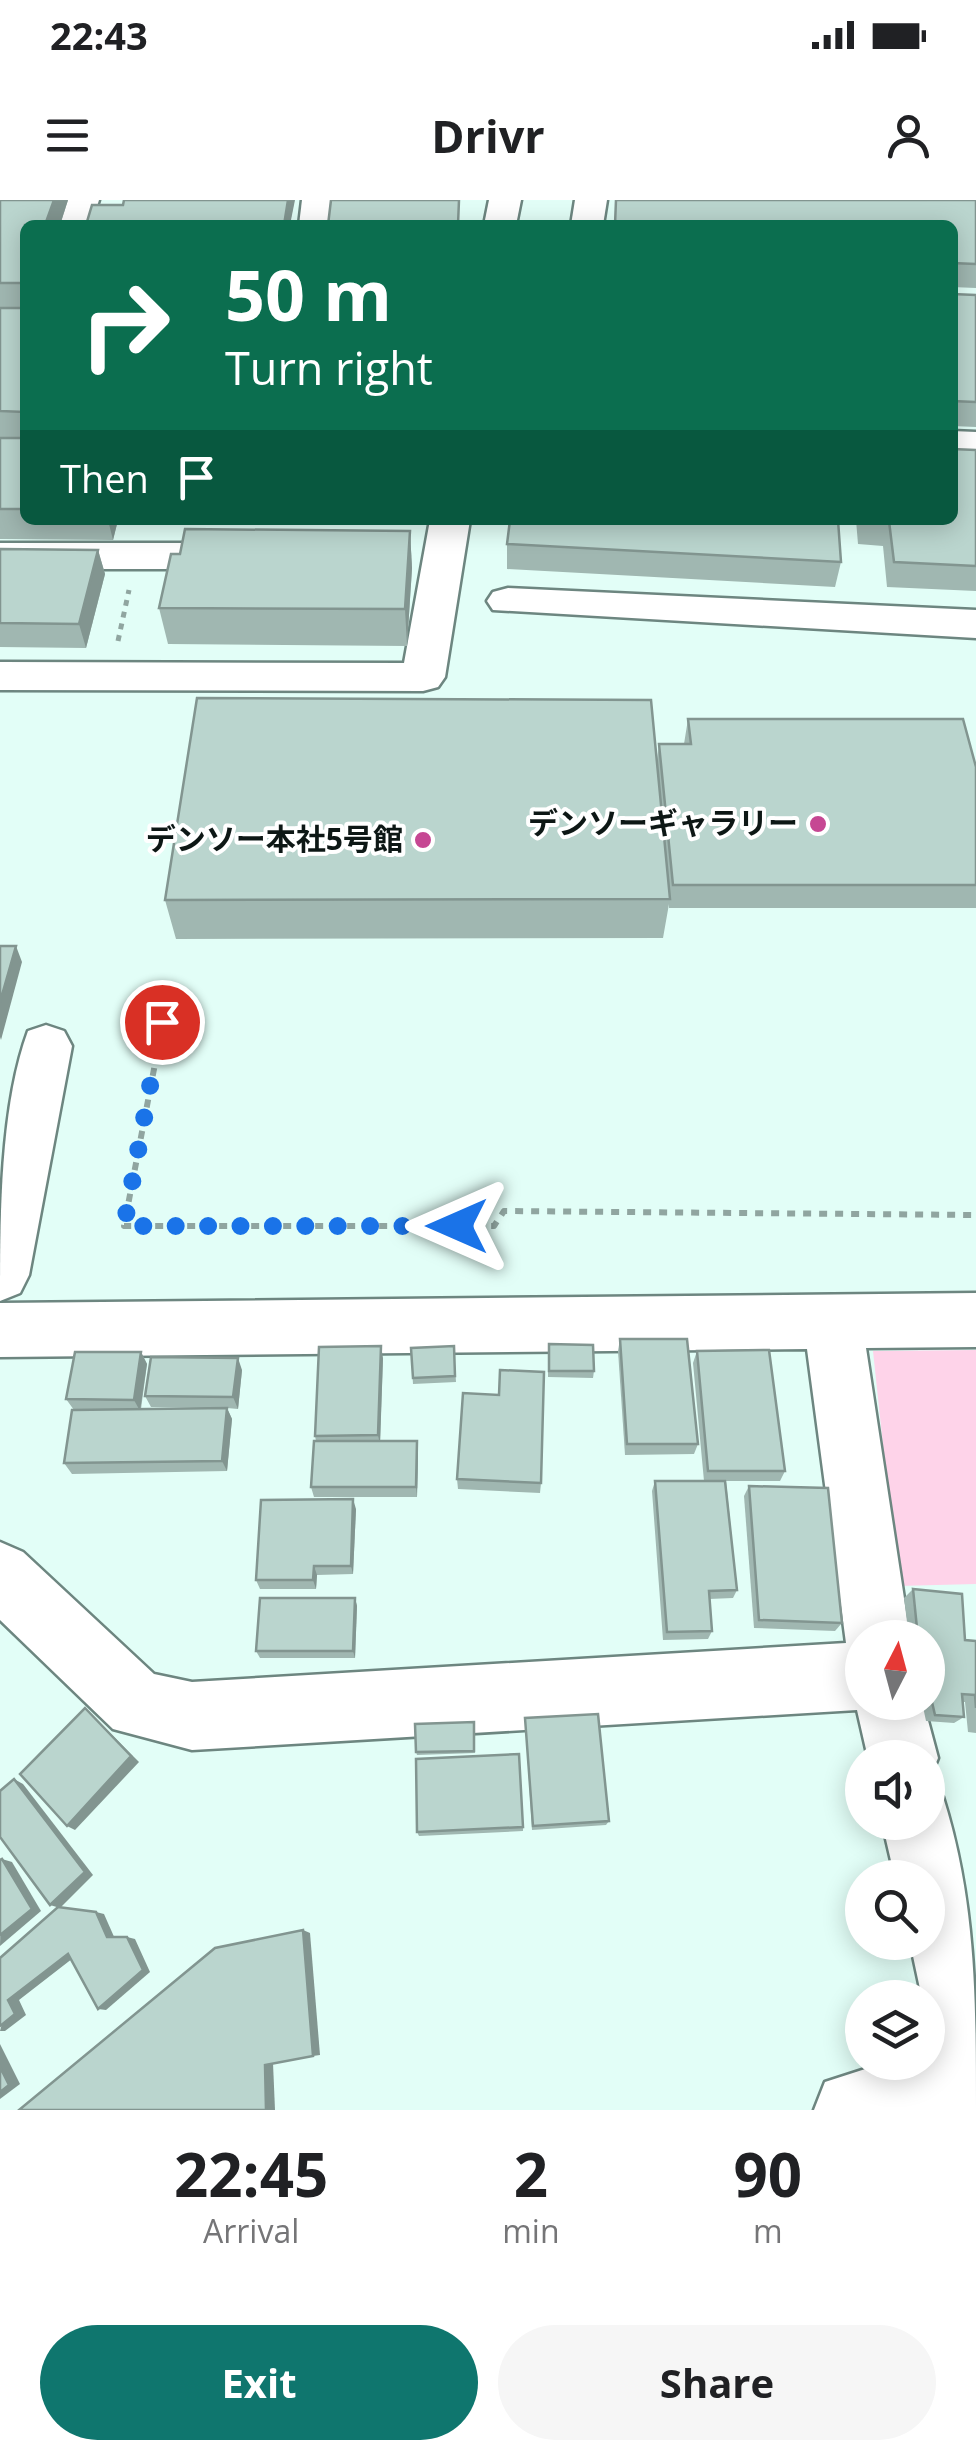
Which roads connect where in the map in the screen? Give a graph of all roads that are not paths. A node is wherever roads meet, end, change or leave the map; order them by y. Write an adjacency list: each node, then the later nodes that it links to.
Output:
1 (433, 545): 6 (street)
2 (0, 556): 3 (street)
3 (293, 556)
4 (508, 601): 5 (street)
5 (976, 624)
6 (0, 676)
7 (46, 1046): 8 (street)
8 (0, 1275)
9 (976, 1320): 10 (street)
10 (833, 1322): 11 (street); 13 (street)
11 (0, 1330)
12 (0, 1575): 14 (street)
13 (875, 1620)
14 (845, 1677)
15 (922, 1840): 16 (street)
16 (976, 2063)
17 (976, 2080): 18 (street)
18 (854, 2110)

